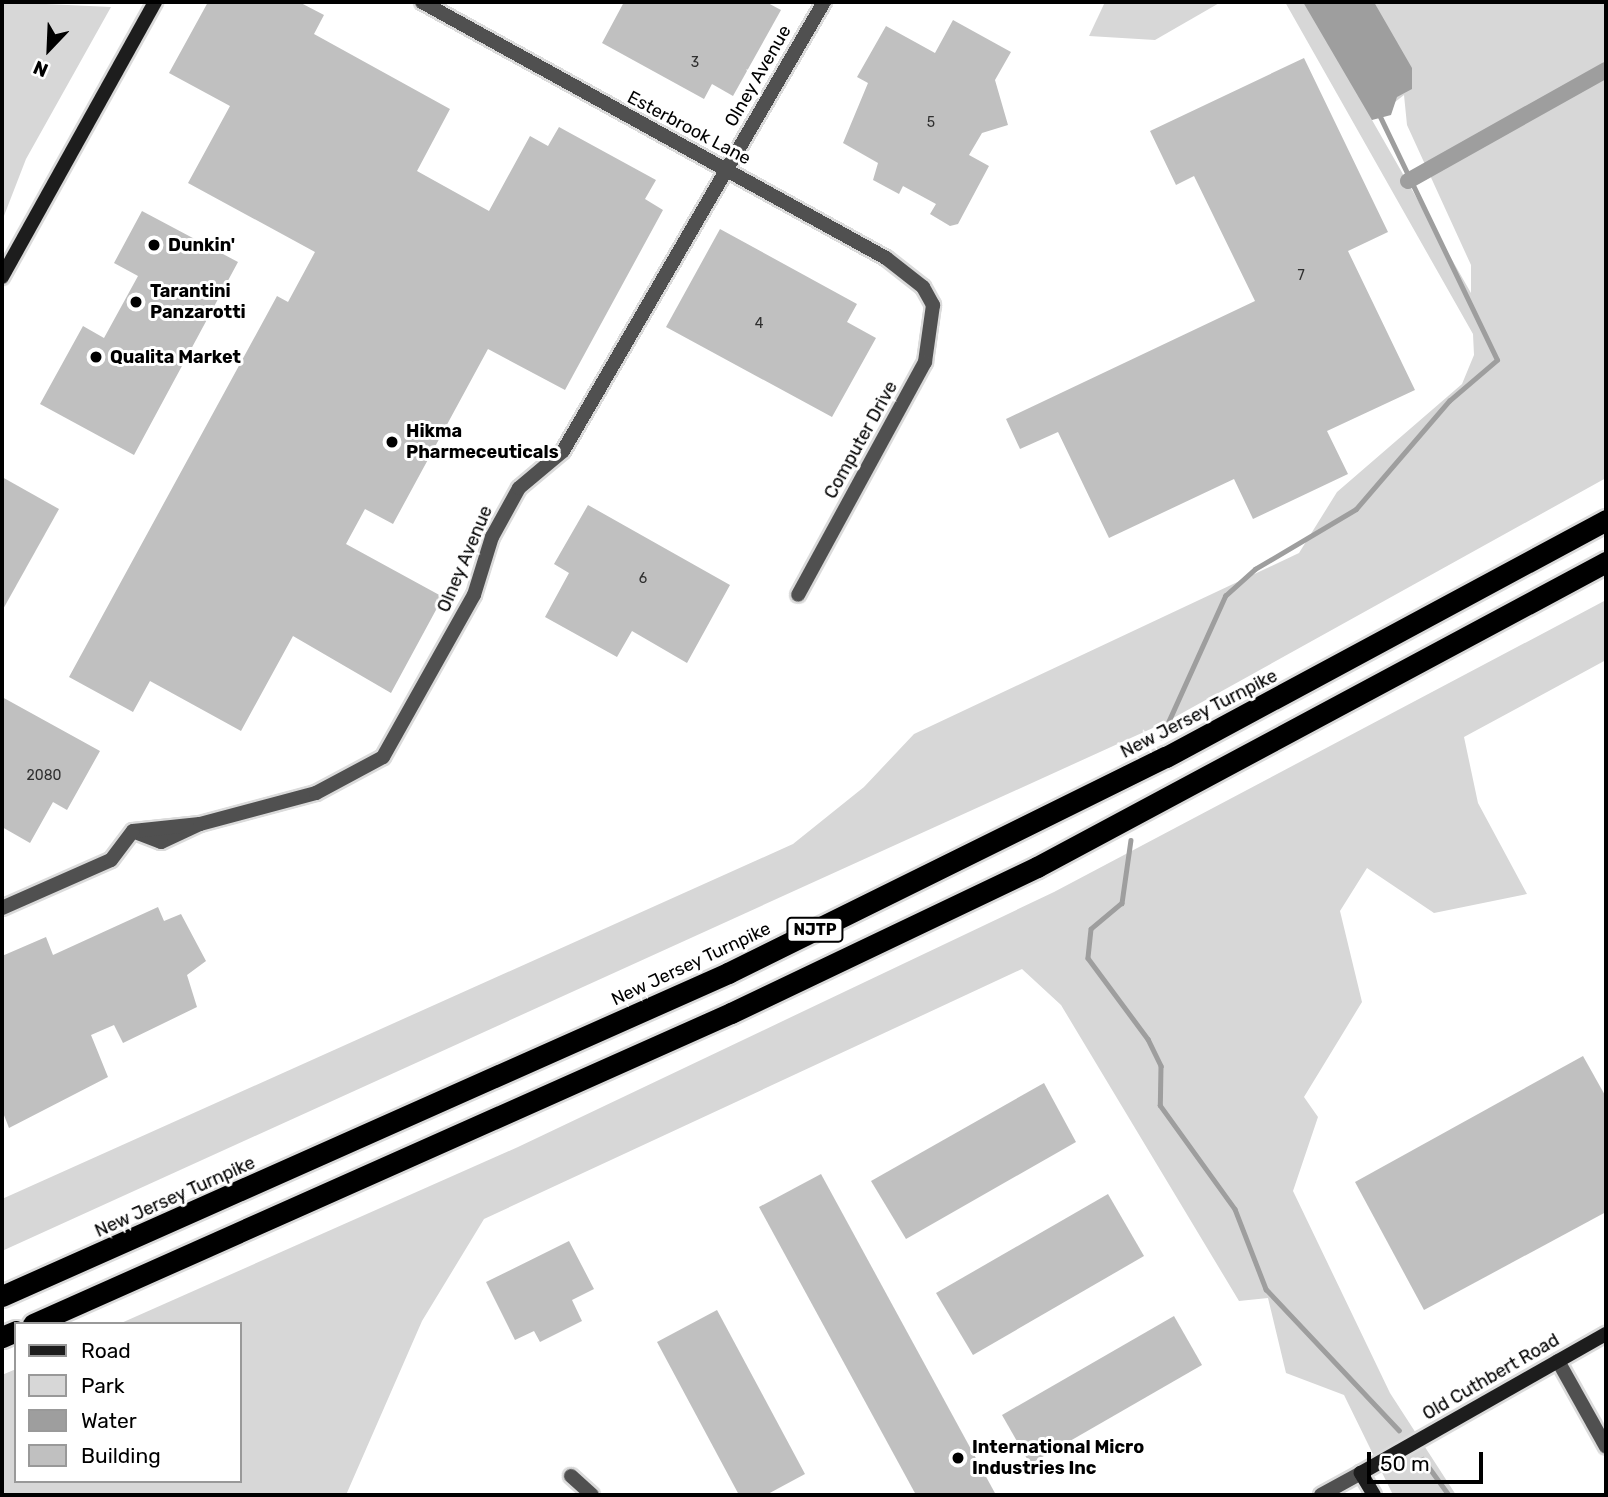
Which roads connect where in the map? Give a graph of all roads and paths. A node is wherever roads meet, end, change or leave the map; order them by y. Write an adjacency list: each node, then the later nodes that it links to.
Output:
1 (155, 2): 5 (main road)
2 (422, 2): 4 (street, Esterbrook Lane)
3 (824, 2): 4 (street, Olney Avenue)
4 (727, 170): 6 (street, Esterbrook Lane); 10 (street, Olney Avenue)
5 (2, 277)
6 (930, 299): 9 (street, Computer Drive)
7 (1606, 520): 11 (highway, New Jersey Turnpike / NJTP)
8 (1606, 562): 12 (highway, NJTP)
9 (798, 595)
10 (2, 908)
11 (2, 1296)
12 (37, 1322)
13 (1606, 1334): 14 (main road, Old Cuthbert Road)
14 (1558, 1361): 15 (street); 16 (main road, Old Cuthbert Road)
15 (1606, 1447)
16 (1361, 1473): 19 (street, Old Cuthbert Road); 20 (main road)
17 (571, 1476): 18 (street)
18 (592, 1495)
19 (1321, 1495)
20 (1374, 1495)

